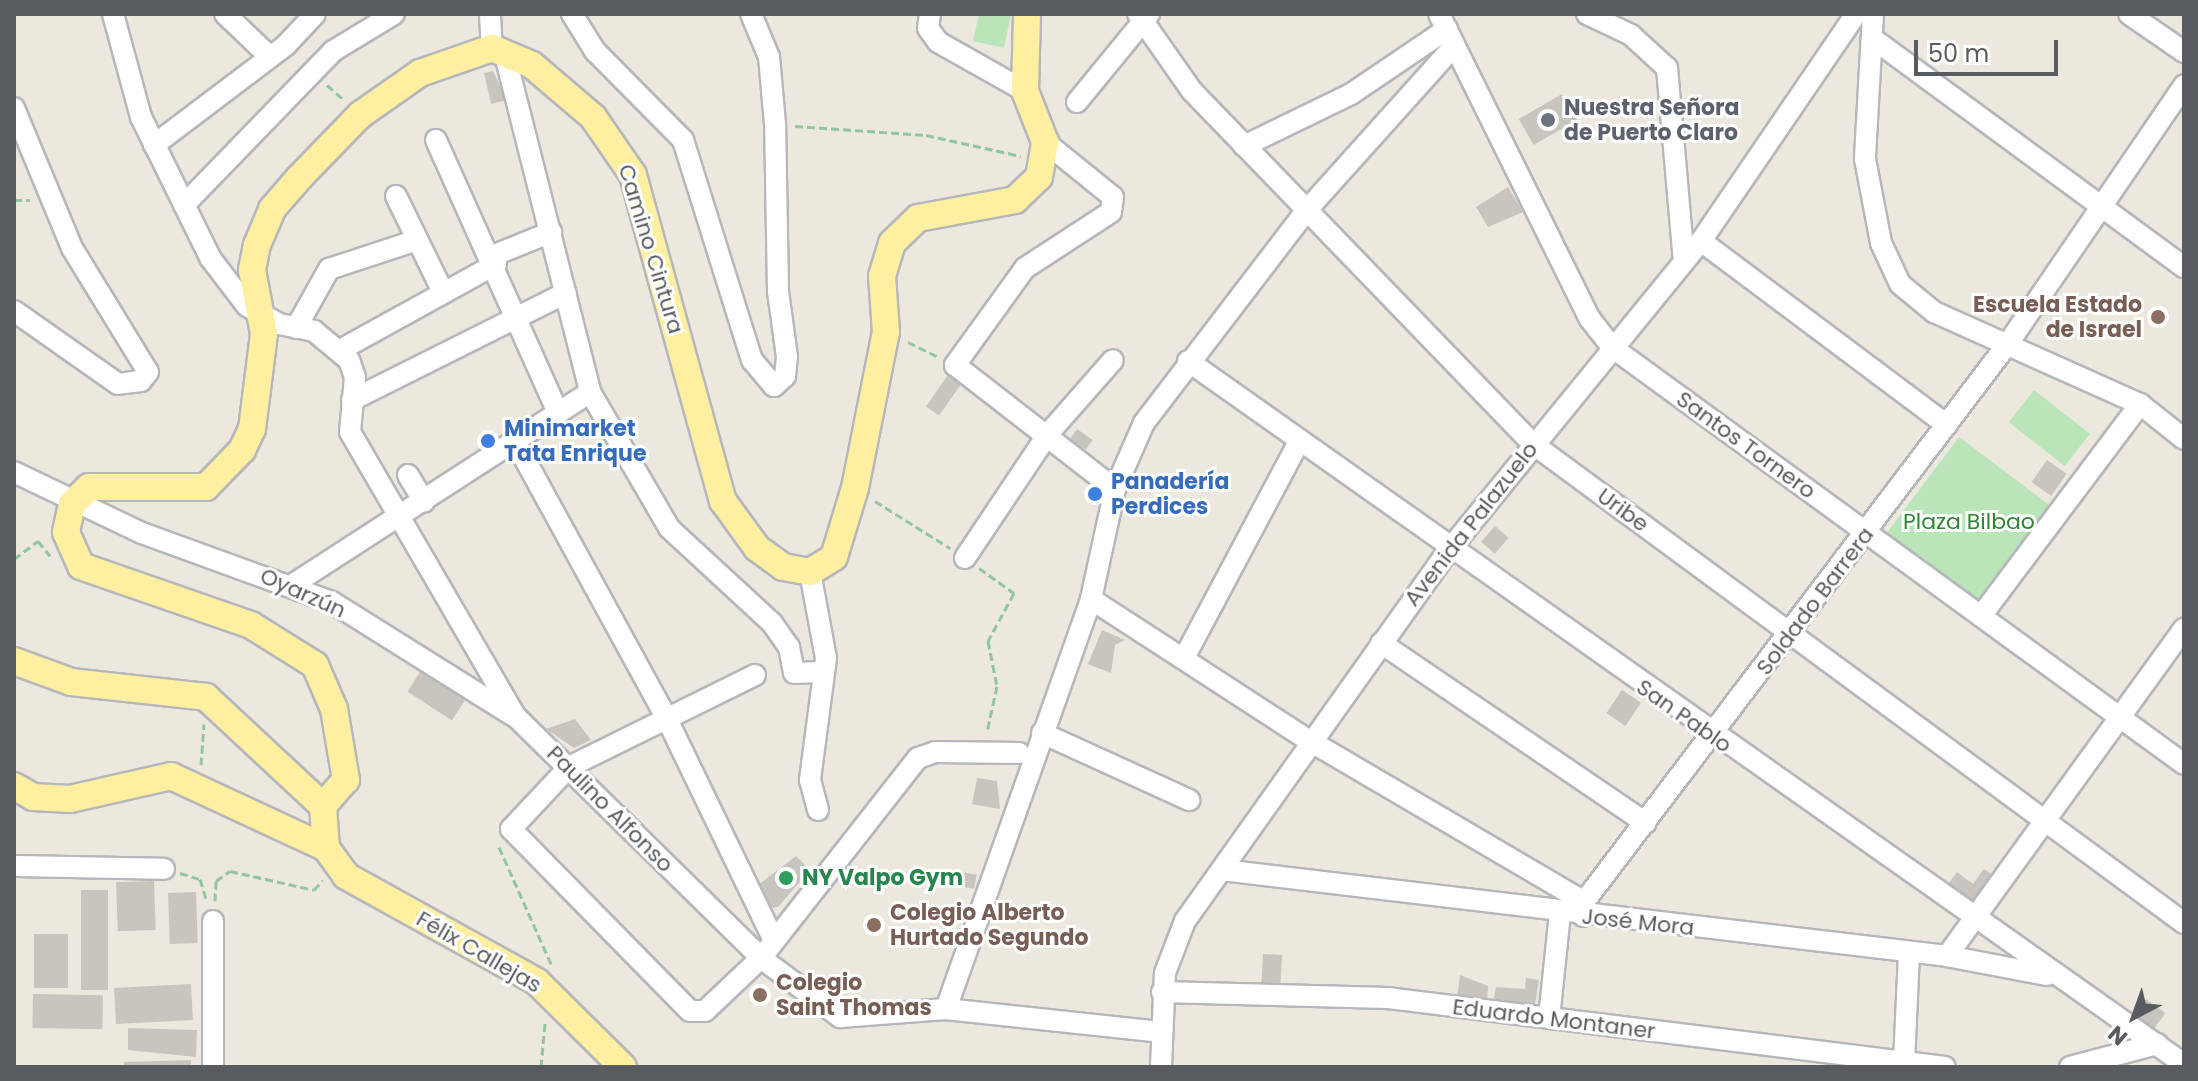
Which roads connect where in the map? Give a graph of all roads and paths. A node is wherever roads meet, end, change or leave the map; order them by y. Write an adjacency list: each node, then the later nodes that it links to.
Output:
1 (113, 14): 26 (street)
2 (225, 14): 19 (street)
3 (315, 14): 19 (street)
4 (394, 14): 30 (street)
5 (490, 14): 17 (street)
6 (572, 14): 24 (street)
7 (751, 14): 24 (street)
8 (930, 14): 21 (street)
9 (1027, 14): 21 (main road)
10 (1587, 14): 37 (street)
11 (1856, 14): 35 (street, Avenida Palazuelo)
12 (1873, 14): 16 (street)
13 (2129, 14): 18 (street)
14 (1143, 16): 22 (street); 27 (street, Uribe)
15 (1447, 30): 27 (street); 32 (street); 47 (street, Santos Tornero)
16 (1872, 38): 31 (street); 46 (street)
17 (498, 50): 33 (street); 43 (main road); 74 (main road, Camino Cintura)
18 (2184, 52)
19 (270, 57): 26 (street)
20 (2184, 85): 31 (street, Soldado Barrera)
21 (1025, 91): 28 (main road)
22 (1077, 102)
23 (14, 108): 41 (street)
24 (775, 124): 28 (path)
25 (436, 140): 36 (street)
26 (154, 145): 30 (street)
27 (1244, 146): 32 (street, Uribe)
28 (1045, 152): 45 (main road); 51 (street)
29 (396, 196): 34 (street)
30 (184, 205): 43 (street)
31 (2103, 207): 38 (street); 46 (street, Soldado Barrera)
32 (1306, 211): 50 (street); 61 (street, Uribe)
33 (551, 232): 36 (street); 40 (street)
34 (417, 240): 39 (street); 44 (street)
35 (1701, 241): 37 (street, Avenida Palazuelo); 56 (street)
36 (494, 260): 39 (street); 42 (street)
37 (1684, 261): 47 (street, Avenida Palazuelo)
38 (2184, 267)
39 (442, 290): 48 (street)
40 (566, 293): 42 (street); 52 (street)
41 (14, 311)
42 (516, 313): 53 (street); 55 (street)
43 (265, 319): 44 (street); 67 (main road)
44 (296, 328): 48 (street)
45 (886, 332): 51 (path); 64 (main road)
46 (2009, 342): 54 (street); 56 (street, Soldado Barrera)
47 (1613, 348): 61 (street, Avenida Palazuelo); 69 (street, Santos Tornero)
48 (342, 349): 53 (street, Paulino Alfonso)
49 (1113, 360): 57 (street)
50 (1188, 361): 59 (street, San Pablo); 65 (street)
51 (955, 365): 57 (street)
52 (590, 392): 55 (street); 83 (street)
53 (352, 400): 68 (street, Paulino Alfonso)
54 (2140, 404): 58 (street); 77 (street)
55 (558, 413): 60 (street)
56 (1947, 425): 69 (street, Soldado Barrera)
57 (1048, 434): 65 (street); 71 (street)
58 (2184, 439)
59 (1299, 442): 70 (street, San Pablo); 81 (street)
60 (516, 443): 66 (street); 87 (street)
61 (1533, 444): 70 (street, Avenida Palazuelo); 79 (street, Uribe)
62 (14, 472): 67 (street, Oyarzún)
63 (408, 475): 66 (street)
64 (855, 488): 71 (path); 74 (main road)
65 (1115, 489): 76 (street)
66 (424, 502): 68 (street)
67 (72, 504): 73 (main road); 75 (street, Oyarzún)
68 (399, 517): 75 (street); 86 (street, Paulino Alfonso)
69 (1867, 532): 77 (street, Santos Tornero); 79 (street, Soldado Barrera)
70 (1449, 550): 80 (street, Avenida Palazuelo); 90 (street, San Pablo)
71 (965, 558): 92 (path)
72 (14, 559): 73 (path)
73 (81, 566): 99 (main road)
74 (810, 572): 83 (street)
75 (292, 585): 86 (street, Oyarzún)
76 (1091, 599): 81 (street); 89 (street)
77 (1981, 616): 88 (street, Santos Tornero)
78 (2184, 629): 88 (street)
79 (1791, 634): 90 (street, Soldado Barrera); 101 (street, Uribe)
80 (1381, 643): 91 (street, Avenida Palazuelo); 102 (street)
81 (1184, 658): 91 (street)
82 (14, 661): 85 (main road)
83 (821, 672): 100 (street)
84 (755, 675): 87 (street)
85 (206, 697): 94 (path); 99 (main road)
86 (516, 717): 96 (street, Paulino Alfonso)
87 (666, 717): 96 (street); 115 (street)
88 (2120, 717): 95 (street, Santos Tornero); 101 (street)
89 (1042, 733): 98 (street); 122 (street)
90 (1711, 736): 102 (street, Soldado Barrera); 112 (street, San Pablo)
91 (1310, 741): 107 (street, Avenida Palazuelo); 110 (street)
92 (989, 752): 93 (street); 115 (street)
93 (1019, 753)
94 (202, 761)
95 (2184, 764)
96 (569, 767): 103 (street); 118 (street, Paulino Alfonso)
97 (14, 786): 104 (main road)
98 (1189, 800)
99 (323, 806): 104 (main road)
100 (818, 810)
101 (2043, 818): 112 (street); 114 (street, Uribe)
102 (1646, 823): 110 (street, Soldado Barrera)
103 (511, 829): 118 (street); 120 (path)
104 (326, 848): 120 (main road, Félix Callejas)
105 (14, 866): 106 (street)
106 (164, 869): 113 (path)
107 (1222, 870): 111 (street, José Mora); 121 (street, Avenida Palazuelo)
108 (216, 881): 109 (path)
109 (314, 890)
110 (1583, 909): 111 (street, José Mora); 116 (street, José Mora)
111 (1560, 913): 123 (street)
112 (1974, 918): 117 (street); 119 (street, San Pablo)
113 (213, 921): 128 (street)
114 (2184, 923)
115 (774, 940): 118 (street)
116 (1909, 952): 117 (street, José Mora); 126 (street)
117 (1947, 956): 119 (street, José Mora)
118 (761, 958): 122 (street, Paulino Alfonso)
119 (2054, 977): 125 (street, San Pablo)
120 (549, 991): 129 (path); 130 (main road, Félix Callejas)
121 (1162, 992): 123 (street, Eduardo Montaner); 124 (street, Avenida Palazuelo)
122 (946, 1009): 124 (street, Paulino Alfonso)
123 (1549, 1018): 126 (street, Eduardo Montaner)
124 (1160, 1032): 131 (street, Avenida Palazuelo)
125 (2157, 1044): 127 (street, San Pablo); 133 (street)
126 (1904, 1063): 132 (street, Eduardo Montaner)
127 (2184, 1064)
128 (213, 1067)
129 (541, 1067)
130 (623, 1067)
131 (1161, 1067)
132 (1945, 1067)
133 (2070, 1067)

